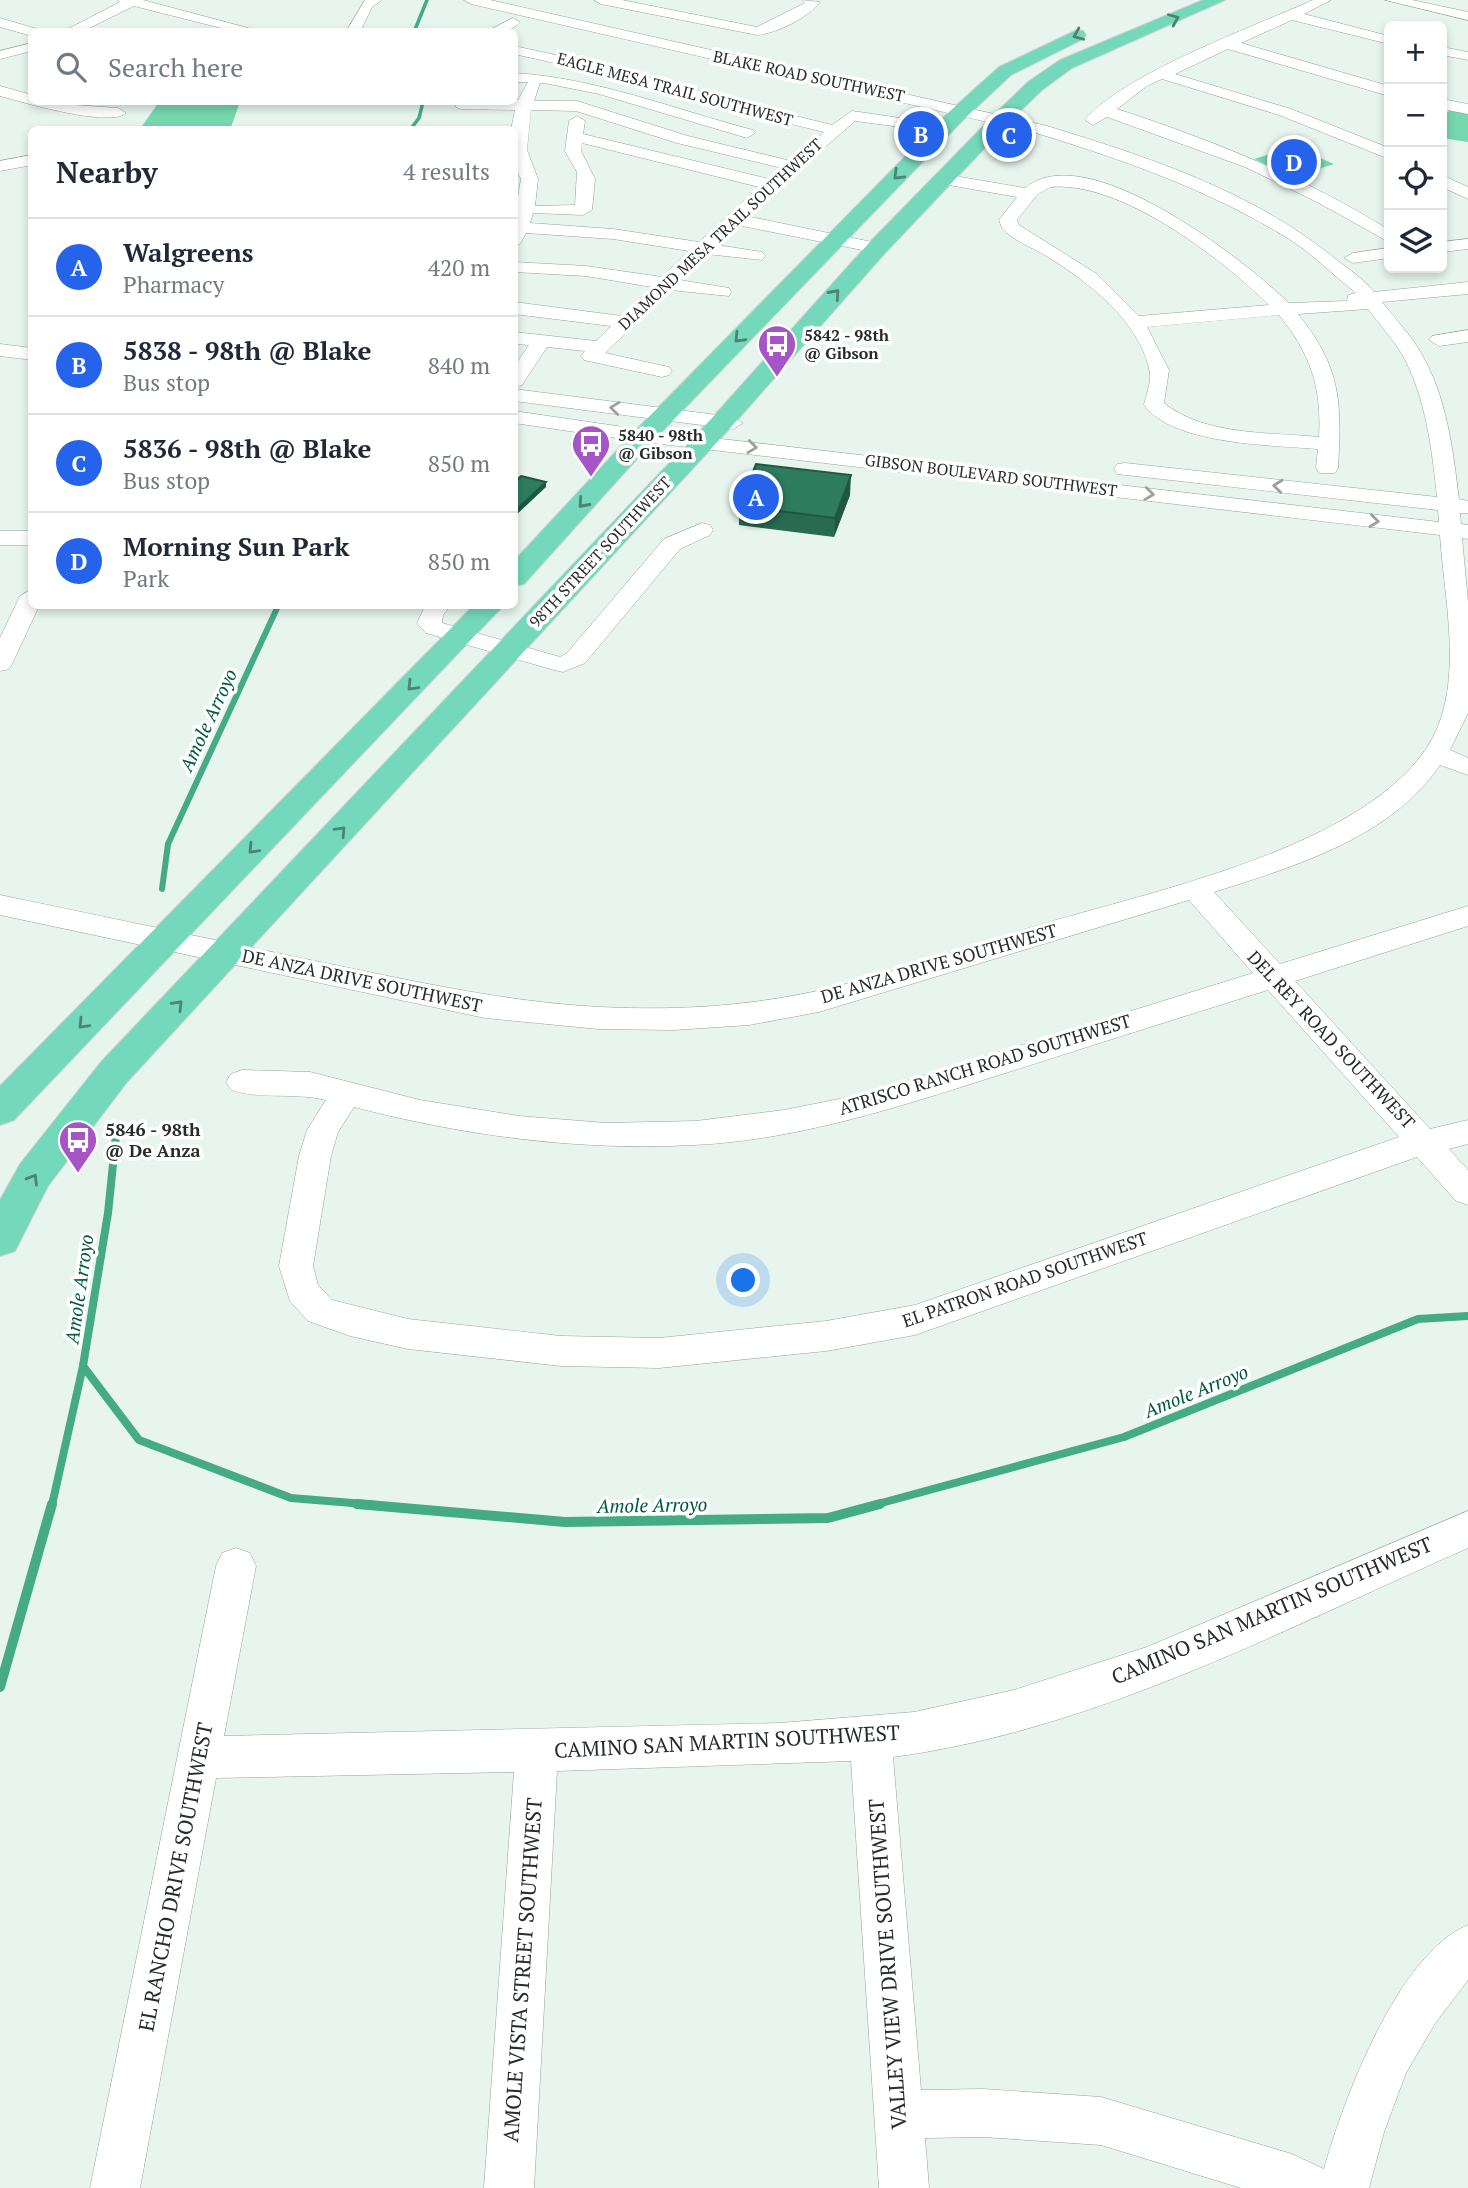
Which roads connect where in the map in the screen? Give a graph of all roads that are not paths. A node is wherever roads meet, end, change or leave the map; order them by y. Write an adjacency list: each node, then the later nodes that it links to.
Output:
1 (471, 0): 12 (street, BLAKE ROAD SOUTHWEST)
2 (552, 0): 12 (street)
3 (601, 0): 8 (street)
4 (1217, 0): 46 (main road, 98TH STREET SOUTHWEST, one-way to 4)
5 (1324, 0): 10 (street)
6 (1392, 0): 11 (street)
7 (131, 1): 14 (street); 15 (street)
8 (811, 1)
9 (366, 2): 16 (street)
10 (1290, 15): 20 (street); 21 (street)
11 (1468, 16)
12 (519, 17): 17 (street); 23 (street, BLAKE ROAD SOUTHWEST)
13 (0, 22): 19 (street)
14 (77, 28)
15 (240, 28)
16 (355, 28)
17 (500, 28)
18 (1095, 28): 42 (main road, one-way to 42)
19 (28, 31)
20 (1384, 39)
21 (1227, 44): 30 (street); 33 (street)
22 (28, 48): 26 (street)
23 (598, 48): 24 (street, EAGLE MESA TRAIL SOUTHWEST); 29 (street, EAGLE MESA TRAIL SOUTHWEST); 32 (street); 42 (street, BLAKE ROAD SOUTHWEST)
24 (518, 50)
25 (1447, 52): 27 (street)
26 (0, 55)
27 (1468, 56)
28 (636, 62): 29 (street)
29 (616, 71): 51 (street, EAGLE MESA TRAIL SOUTHWEST)
30 (1160, 74): 44 (street); 56 (street)
31 (518, 77): 32 (street)
32 (541, 78): 37 (street); 53 (street)
33 (1384, 90)
34 (0, 91): 35 (street)
35 (28, 99)
36 (518, 104): 37 (street)
37 (526, 104): 41 (street); 49 (street)
38 (49, 105): 45 (street)
39 (127, 105): 45 (street)
40 (1447, 105): 43 (street)
41 (590, 109): 52 (street); 61 (street)
42 (963, 109): 46 (street, BLAKE ROAD SOUTHWEST); 72 (main road, one-way to 72)
43 (1468, 109)
44 (1104, 110): 50 (street); 59 (street)
45 (118, 113): 48 (street)
46 (1001, 118): 63 (street, BLAKE ROAD SOUTHWEST); 64 (main road, 98TH STREET SOUTHWEST)
47 (901, 122): 51 (street, DIAMOND MESA TRAIL SOUTHWEST)
48 (110, 126)
49 (518, 129)
50 (1085, 129)
51 (834, 130): 55 (street, DIAMOND MESA TRAIL SOUTHWEST)
52 (573, 137): 66 (street); 69 (street)
53 (765, 137)
54 (791, 144): 55 (street)
55 (812, 149): 61 (street, DIAMOND MESA TRAIL SOUTHWEST)
56 (1384, 152)
57 (28, 161): 60 (street)
58 (518, 161): 69 (street)
59 (1255, 164): 62 (street); 63 (street)
60 (0, 166)
61 (793, 166): 66 (street, DIAMOND MESA TRAIL SOUTHWEST)
62 (1273, 172): 63 (street); 71 (street)
63 (1222, 181): 84 (street, BLAKE ROAD SOUTHWEST)
64 (941, 182): 68 (street); 76 (main road, 98TH STREET SOUTHWEST)
65 (1447, 183): 67 (street)
66 (771, 185): 70 (street, DIAMOND MESA TRAIL SOUTHWEST)
67 (1468, 194)
68 (1027, 197): 86 (street); 88 (street)
69 (520, 218): 75 (street)
70 (733, 219): 72 (street); 75 (street, DIAMOND MESA TRAIL SOUTHWEST)
71 (1384, 234)
72 (835, 239): 76 (street); 101 (main road, one-way to 101)
73 (1468, 244): 74 (street)
74 (1447, 246)
75 (702, 248): 78 (street); 81 (street, DIAMOND MESA TRAIL SOUTHWEST)
76 (877, 248): 103 (main road, 98TH STREET SOUTHWEST, one-way to 76)
77 (1384, 254): 79 (street)
78 (756, 256)
79 (1353, 258)
80 (518, 267): 81 (street)
81 (665, 284): 83 (street); 87 (street, DIAMOND MESA TRAIL SOUTHWEST)
82 (1468, 288): 84 (street)
83 (723, 292)
84 (1371, 300): 86 (street); 110 (street, BLAKE ROAD SOUTHWEST)
85 (518, 309): 87 (street)
86 (1283, 309): 88 (street); 107 (street)
87 (625, 322): 96 (street, DIAMOND MESA TRAIL SOUTHWEST)
88 (1136, 322): 107 (street)
89 (0, 332): 90 (street)
90 (28, 336)
91 (1468, 336): 93 (street)
92 (518, 338): 94 (street)
93 (1439, 340)
94 (541, 341): 96 (street); 99 (street)
95 (0, 350): 97 (street)
96 (596, 351): 98 (street)
97 (28, 354)
98 (662, 371)
99 (518, 376)
100 (518, 396): 101 (street, one-way to 100)
101 (665, 414): 103 (street); 105 (main road)
102 (518, 418): 105 (street, GIBSON BOULEVARD SOUTHWEST)
103 (722, 422): 104 (street); 106 (main road, 98TH STREET SOUTHWEST)
104 (760, 426)
105 (644, 436): 106 (street, GIBSON BOULEVARD SOUTHWEST); 114 (main road, one-way to 114)
106 (704, 441): 110 (street, GIBSON BOULEVARD SOUTHWEST, one-way to 110); 119 (main road, 98TH STREET SOUTHWEST)
107 (1328, 444): 109 (street)
108 (1098, 466): 110 (street, GIBSON BOULEVARD SOUTHWEST, one-way to 108)
109 (1327, 468)
110 (1456, 518): 121 (street, DE ANZA DRIVE SOUTHWEST)
111 (702, 530): 119 (street)
112 (0, 538): 113 (street)
113 (28, 538)
114 (518, 574)
115 (28, 604): 120 (street)
116 (436, 609): 118 (street)
117 (486, 609): 118 (main road)
118 (459, 637): 119 (street); 126 (main road, one-way to 126)
119 (508, 652): 127 (main road, 98TH STREET SOUTHWEST, one-way to 119)
120 (0, 664)
121 (1435, 754): 122 (street); 123 (street, DE ANZA DRIVE SOUTHWEST)
122 (1468, 767)
123 (1194, 888): 127 (street, DE ANZA DRIVE SOUTHWEST); 128 (street, DEL REY ROAD SOUTHWEST)
124 (0, 905): 126 (street, DE ANZA DRIVE SOUTHWEST)
125 (1468, 916): 128 (street, ATRISCO RANCH ROAD SOUTHWEST)
126 (165, 939): 127 (street, DE ANZA DRIVE SOUTHWEST); 131 (main road, one-way to 131)
127 (228, 953): 135 (main road, 98TH STREET SOUTHWEST, one-way to 127)
128 (1270, 976): 130 (street, ATRISCO RANCH ROAD SOUTHWEST); 133 (street, DEL REY ROAD SOUTHWEST)
129 (242, 1082): 130 (street, ATRISCO RANCH ROAD SOUTHWEST)
130 (346, 1094): 133 (street, EL PATRON ROAD SOUTHWEST)
131 (0, 1110)
132 (1468, 1132): 133 (street, EL PATRON ROAD SOUTHWEST)
133 (1423, 1141): 134 (street, DEL REY ROAD SOUTHWEST)
134 (1468, 1192)
135 (0, 1239)
136 (1468, 1529): 138 (street, CAMINO SAN MARTIN SOUTHWEST)
137 (236, 1566): 140 (street, EL RANCHO DRIVE SOUTHWEST)
138 (871, 1739): 139 (street, CAMINO SAN MARTIN SOUTHWEST); 142 (street, VALLEY VIEW DRIVE SOUTHWEST)
139 (537, 1751): 140 (street, CAMINO SAN MARTIN SOUTHWEST); 144 (street, AMOLE VISTA STREET SOUTHWEST)
140 (200, 1758): 143 (street, EL RANCHO DRIVE SOUTHWEST)
141 (1468, 1948): 147 (street)
142 (899, 2115): 145 (street, VALLEY VIEW DRIVE SOUTHWEST); 146 (street)
143 (115, 2188)
144 (509, 2188)
145 (904, 2188)
146 (1310, 2188)
147 (1344, 2188)

